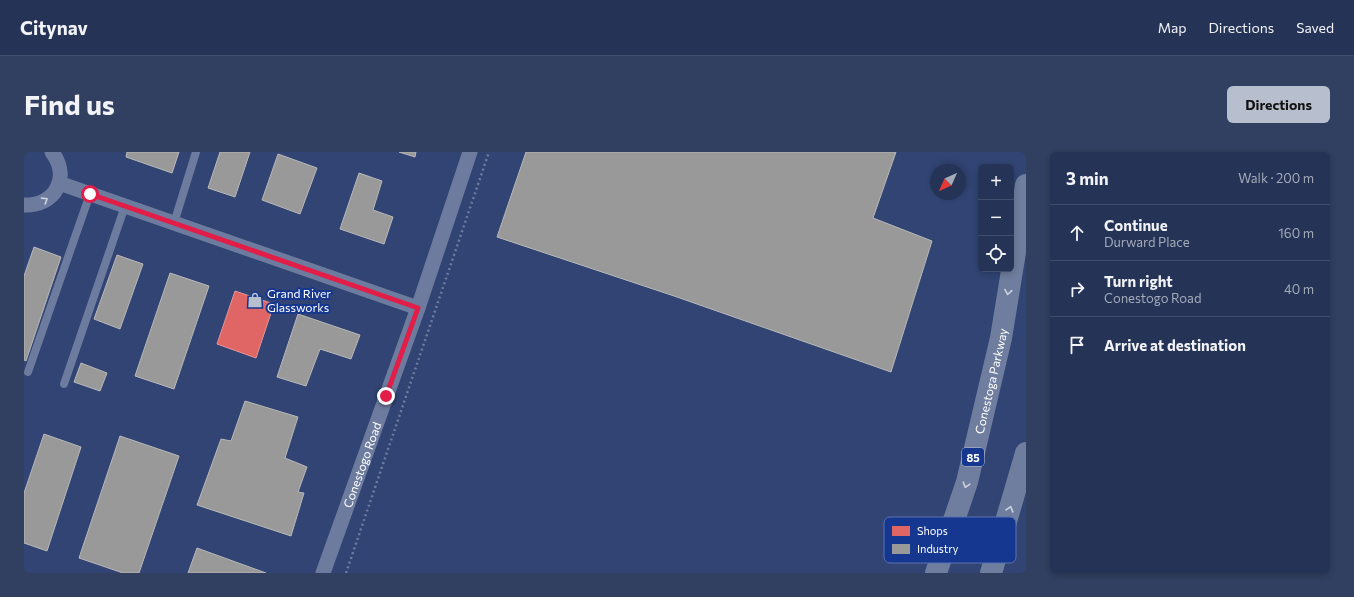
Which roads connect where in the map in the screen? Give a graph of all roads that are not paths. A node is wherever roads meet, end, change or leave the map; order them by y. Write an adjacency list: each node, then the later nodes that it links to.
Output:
1 (52, 152): 4 (street)
2 (196, 152): 9 (lane)
3 (470, 152): 10 (street, Conestogo Road)
4 (59, 183): 6 (street); 7 (street, one-way to 4)
5 (1026, 185): 14 (highway, Conestoga Parkway / 85, one-way to 14)
6 (90, 194): 8 (street); 11 (lane)
7 (24, 205)
8 (125, 206): 9 (street); 12 (lane)
9 (174, 223): 10 (street)
10 (418, 308): 18 (street, Conestogo Road)
11 (28, 372)
12 (64, 384)
13 (1026, 453): 15 (highway, one-way to 13)
14 (954, 517)
15 (1007, 517)
16 (939, 563): 19 (highway, Conestoga Parkway / 85, one-way to 19)
17 (994, 563): 20 (highway, one-way to 17)
18 (323, 573)
19 (936, 573)
20 (991, 573)

